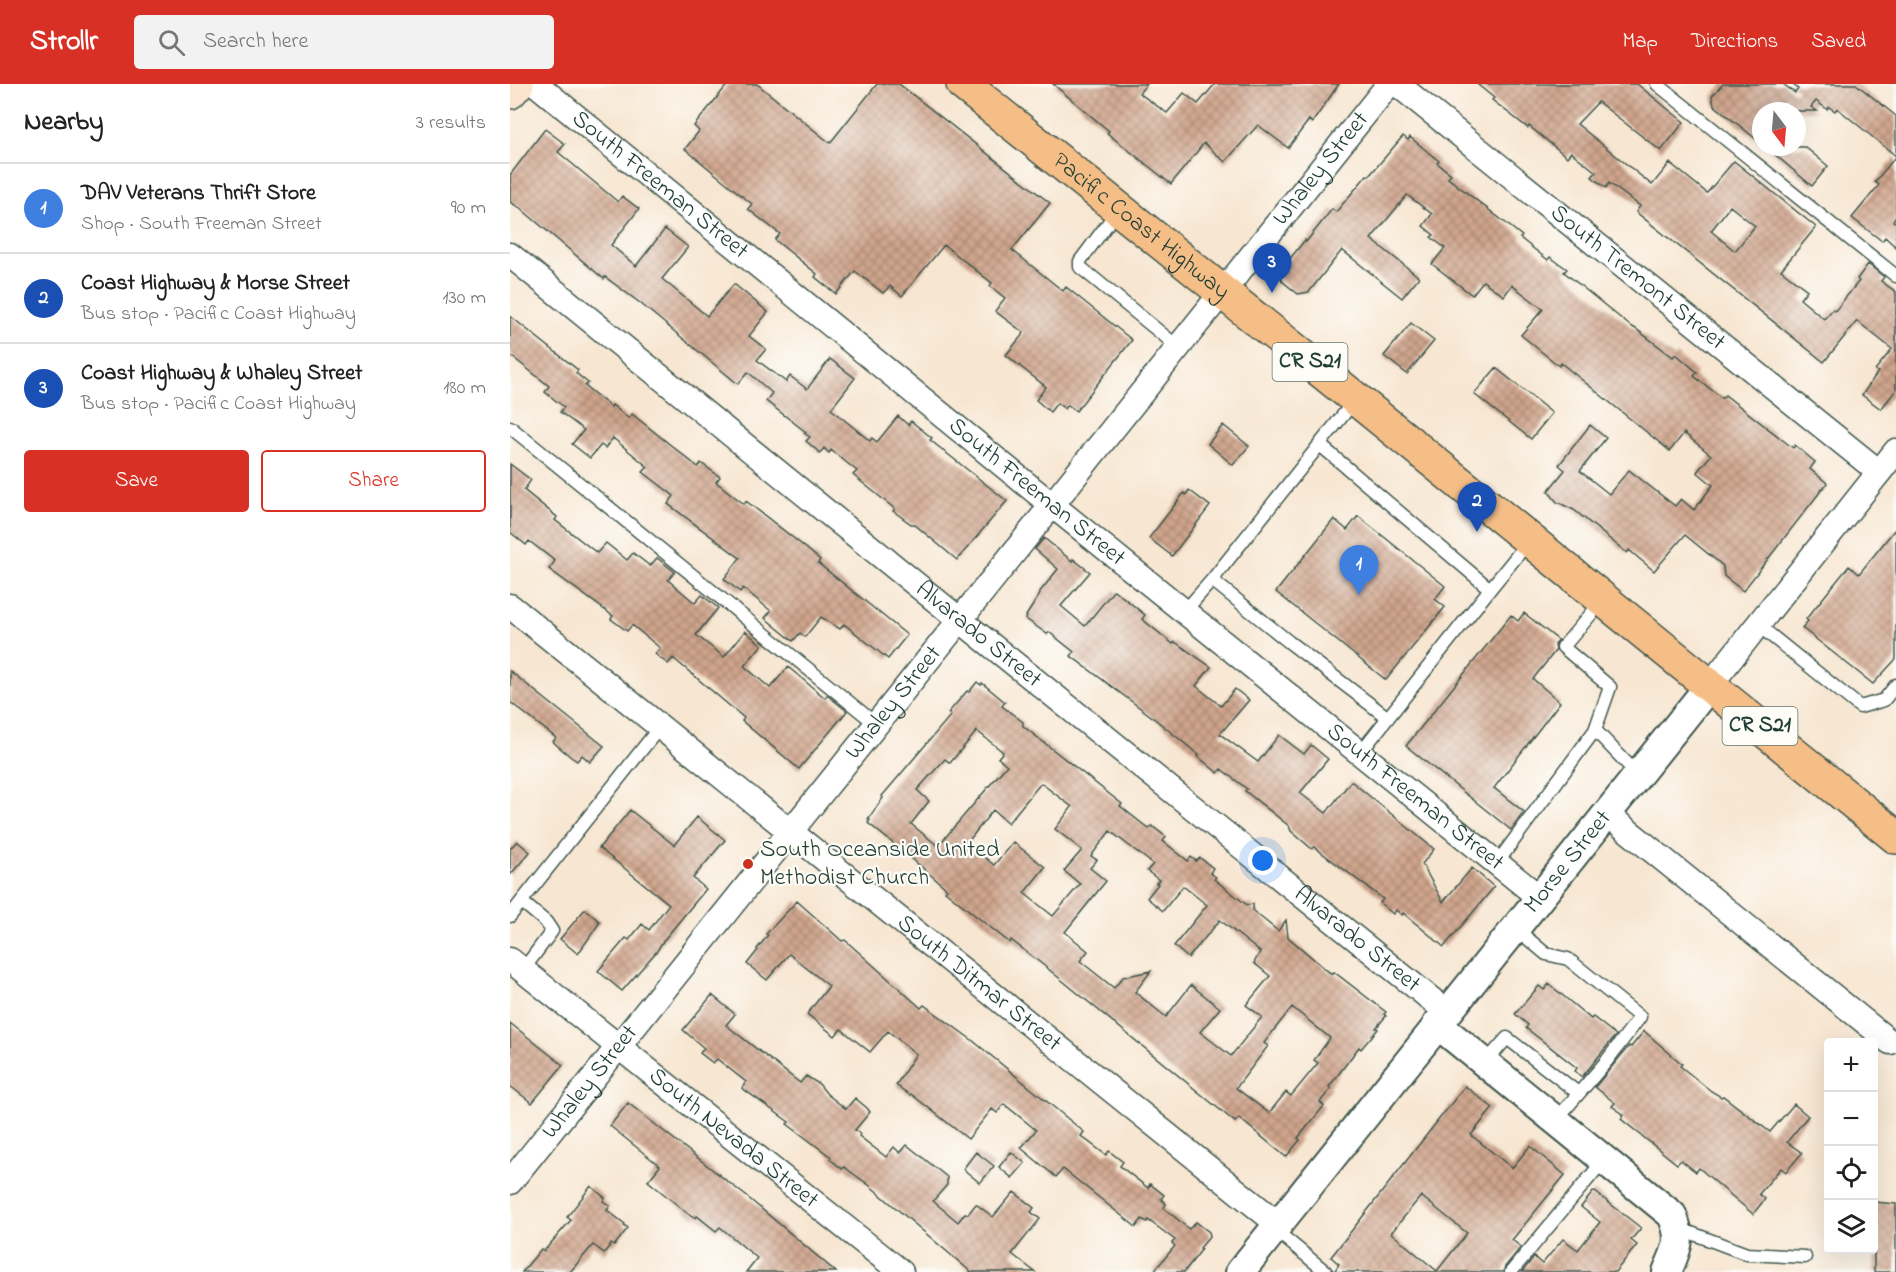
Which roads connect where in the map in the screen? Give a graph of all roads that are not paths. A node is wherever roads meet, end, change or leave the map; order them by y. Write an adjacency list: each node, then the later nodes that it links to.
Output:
1 (517, 84): 7 (main road)
2 (536, 84): 18 (street, South Freeman Street)
3 (963, 84): 8 (main road, Pacific Coast Highway / CR S21)
4 (1389, 84): 11 (street, Whaley Street)
5 (1397, 84): 17 (street, South Tremont Street)
6 (1657, 84): 10 (lane)
7 (510, 92)
8 (1119, 209): 11 (main road, Pacific Coast Highway / CR S21); 12 (lane)
9 (510, 255): 25 (street, Alvarado Street)
10 (1896, 276)
11 (1223, 291): 12 (street, Whaley Street); 13 (main road, Pacific Coast Highway / CR S21)
12 (1178, 347): 18 (street, Whaley Street)
13 (1356, 399): 15 (lane); 19 (main road, Pacific Coast Highway / CR S21)
14 (510, 426): 30 (lane)
15 (1320, 445): 20 (lane); 21 (lane)
16 (1896, 451): 17 (street, Morse Street)
17 (1879, 472): 26 (street, Morse Street)
18 (1052, 505): 24 (street, South Freeman Street); 25 (street, Whaley Street)
19 (1530, 540): 21 (lane); 22 (main road, Pacific Coast Highway / CR S21)
20 (1212, 580): 24 (lane); 29 (lane)
21 (1490, 589): 29 (lane)
22 (1603, 600): 27 (main road, Pacific Coast Highway / CR S21); 32 (lane)
23 (510, 606): 31 (street, South Ditmar Street)
24 (1184, 612): 33 (street, South Freeman Street)
25 (960, 620): 30 (street, Whaley Street); 44 (street, Alvarado Street)
26 (1758, 625): 27 (street, Morse Street); 28 (lane)
27 (1710, 685): 34 (street, Morse Street); 37 (main road, CR S21)
28 (1896, 685)
29 (1388, 718): 33 (lane)
30 (876, 724): 36 (street, Whaley Street)
31 (659, 728): 36 (street, South Ditmar Street); 40 (lane)
32 (1595, 730): 34 (lane); 38 (lane)
33 (1360, 753): 38 (street, South Freeman Street)
34 (1638, 775): 35 (street, Morse Street)
35 (1607, 814): 39 (street, Morse Street); 45 (street)
36 (790, 831): 46 (street, Whaley Street); 53 (street, South Ditmar Street)
37 (1896, 837)
38 (1497, 863): 39 (street, South Freeman Street)
39 (1540, 898): 42 (street, Morse Street)
40 (522, 902): 41 (lane); 43 (lane)
41 (510, 916)
42 (1515, 928): 44 (street, Morse Street); 48 (lane)
43 (516, 965): 46 (street, South Nevada Street)
44 (1442, 1018): 47 (street, Alvarado Street); 53 (street, Morse Street)
45 (1890, 1042)
46 (618, 1047): 50 (street, Whaley Street); 56 (street, South Nevada Street)
47 (1485, 1063): 48 (lane); 49 (street, Alvarado Street)
48 (1578, 1093): 49 (lane)
49 (1555, 1121): 51 (street, Alvarado Street)
50 (518, 1157): 52 (street, Whaley Street)
51 (1604, 1160): 54 (street, Alvarado Street); 59 (lane)
52 (510, 1182)
53 (1276, 1227): 57 (street, Morse Street); 58 (lane)
54 (1678, 1228): 55 (lane); 60 (street)
55 (1805, 1257)
56 (901, 1272)
57 (1240, 1272)
58 (1326, 1272)
59 (1511, 1272)
60 (1667, 1272)

